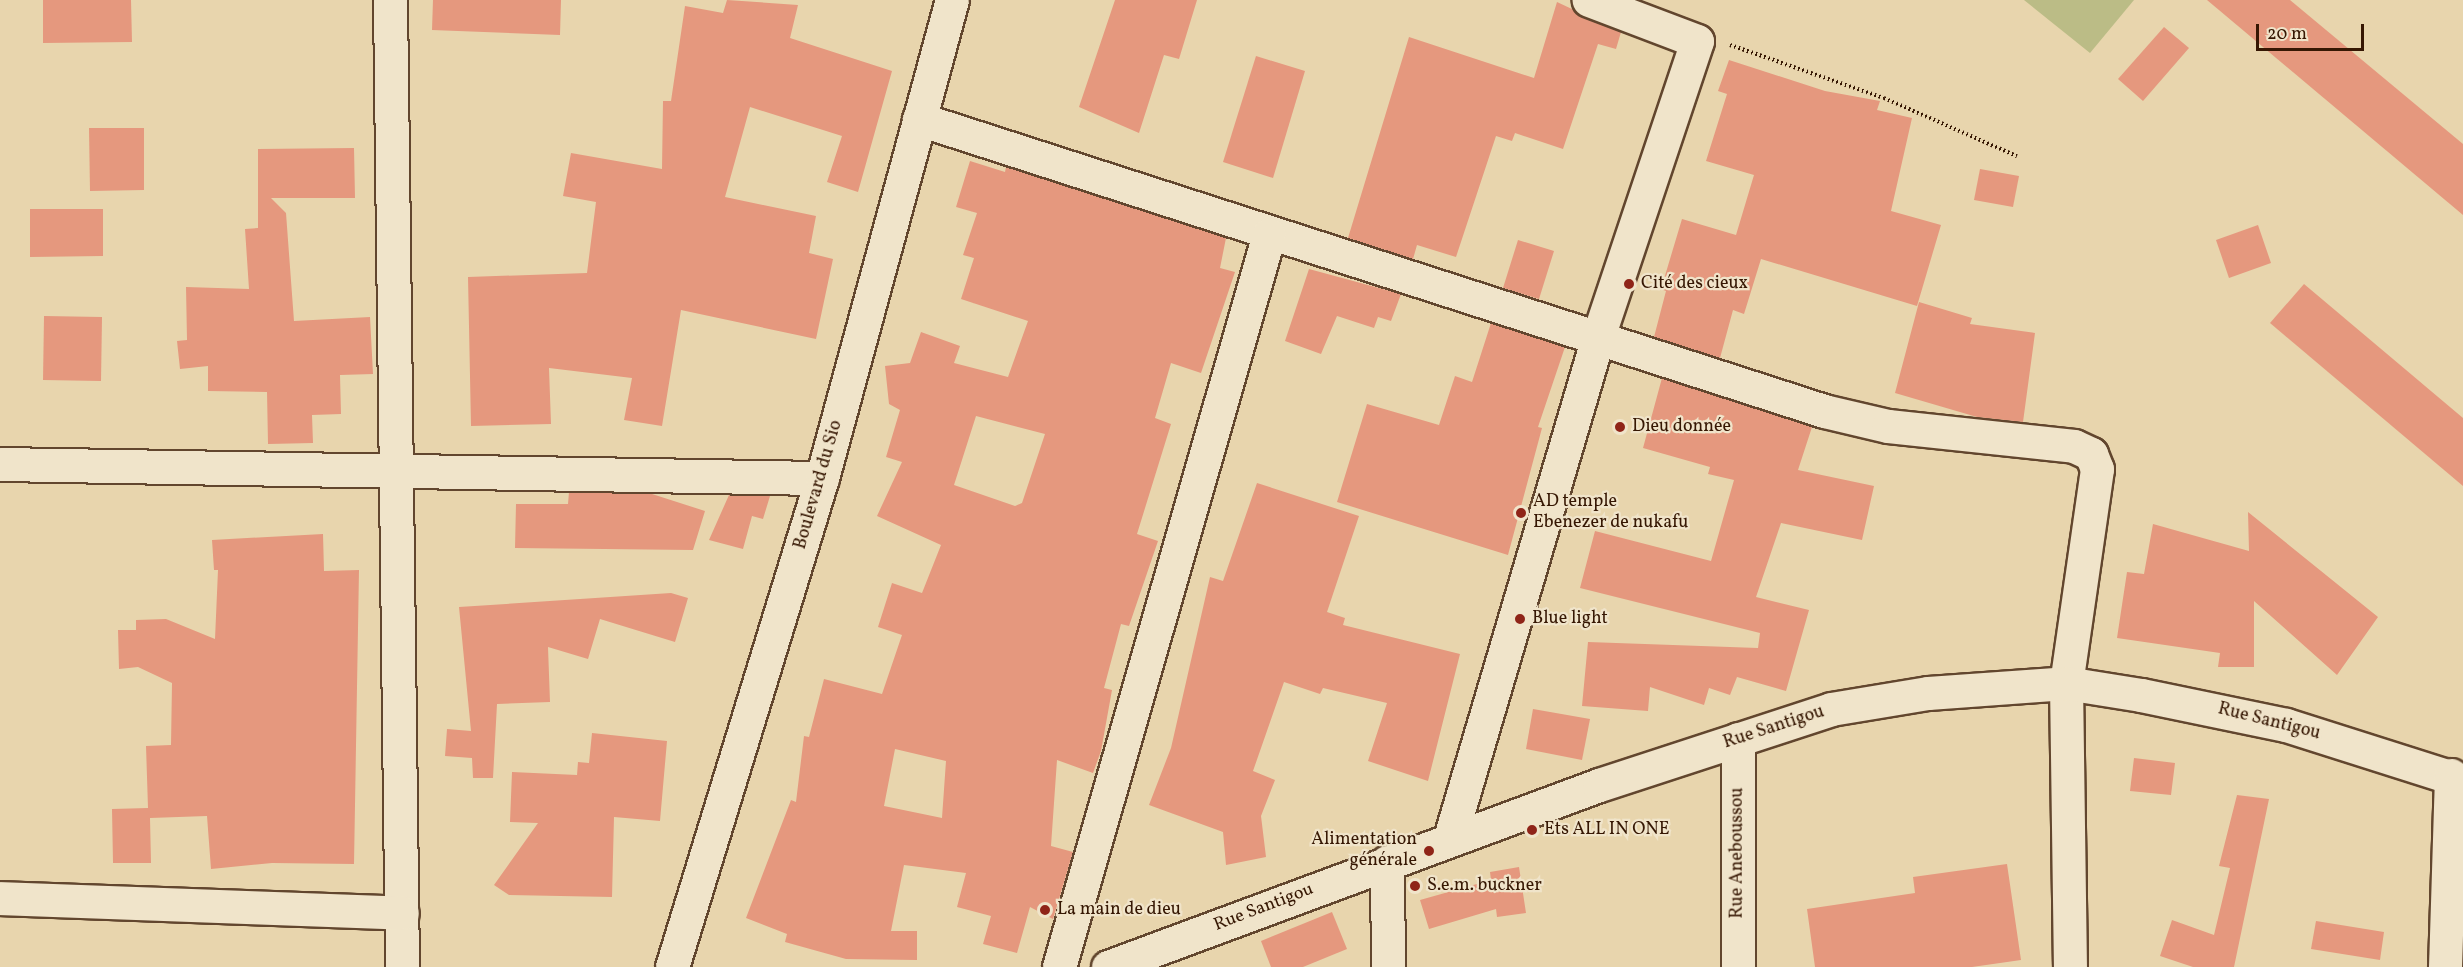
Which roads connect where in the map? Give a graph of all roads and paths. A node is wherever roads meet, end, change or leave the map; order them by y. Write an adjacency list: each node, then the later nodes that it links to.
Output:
1 (390, 0): 10 (street)
2 (952, 0): 5 (street, Boulevard du Sio)
3 (1589, 0): 4 (street)
4 (1697, 41): 6 (path); 8 (street)
5 (919, 119): 7 (street); 11 (street, Boulevard du Sio)
6 (2018, 156)
7 (1269, 234): 8 (street); 21 (street)
8 (1598, 338): 12 (street); 15 (street)
9 (0, 464): 10 (street)
10 (399, 474): 11 (street); 18 (street)
11 (822, 478): 20 (street, Boulevard du Sio)
12 (2066, 683): 13 (street, Rue Santigou); 14 (street, Rue Santigou); 25 (street)
13 (1738, 740): 15 (street, Rue Santigou); 24 (street, Rue Aneboussou)
14 (2457, 778): 26 (street)
15 (1450, 838): 16 (street, Rue Santigou)
16 (1387, 862): 22 (street, Rue Santigou); 23 (street)
17 (0, 898): 18 (street)
18 (402, 914): 19 (street)
19 (402, 967)
20 (672, 967)
21 (1059, 967)
22 (1108, 967)
23 (1388, 967)
24 (1738, 967)
25 (2070, 967)
26 (2445, 967)

